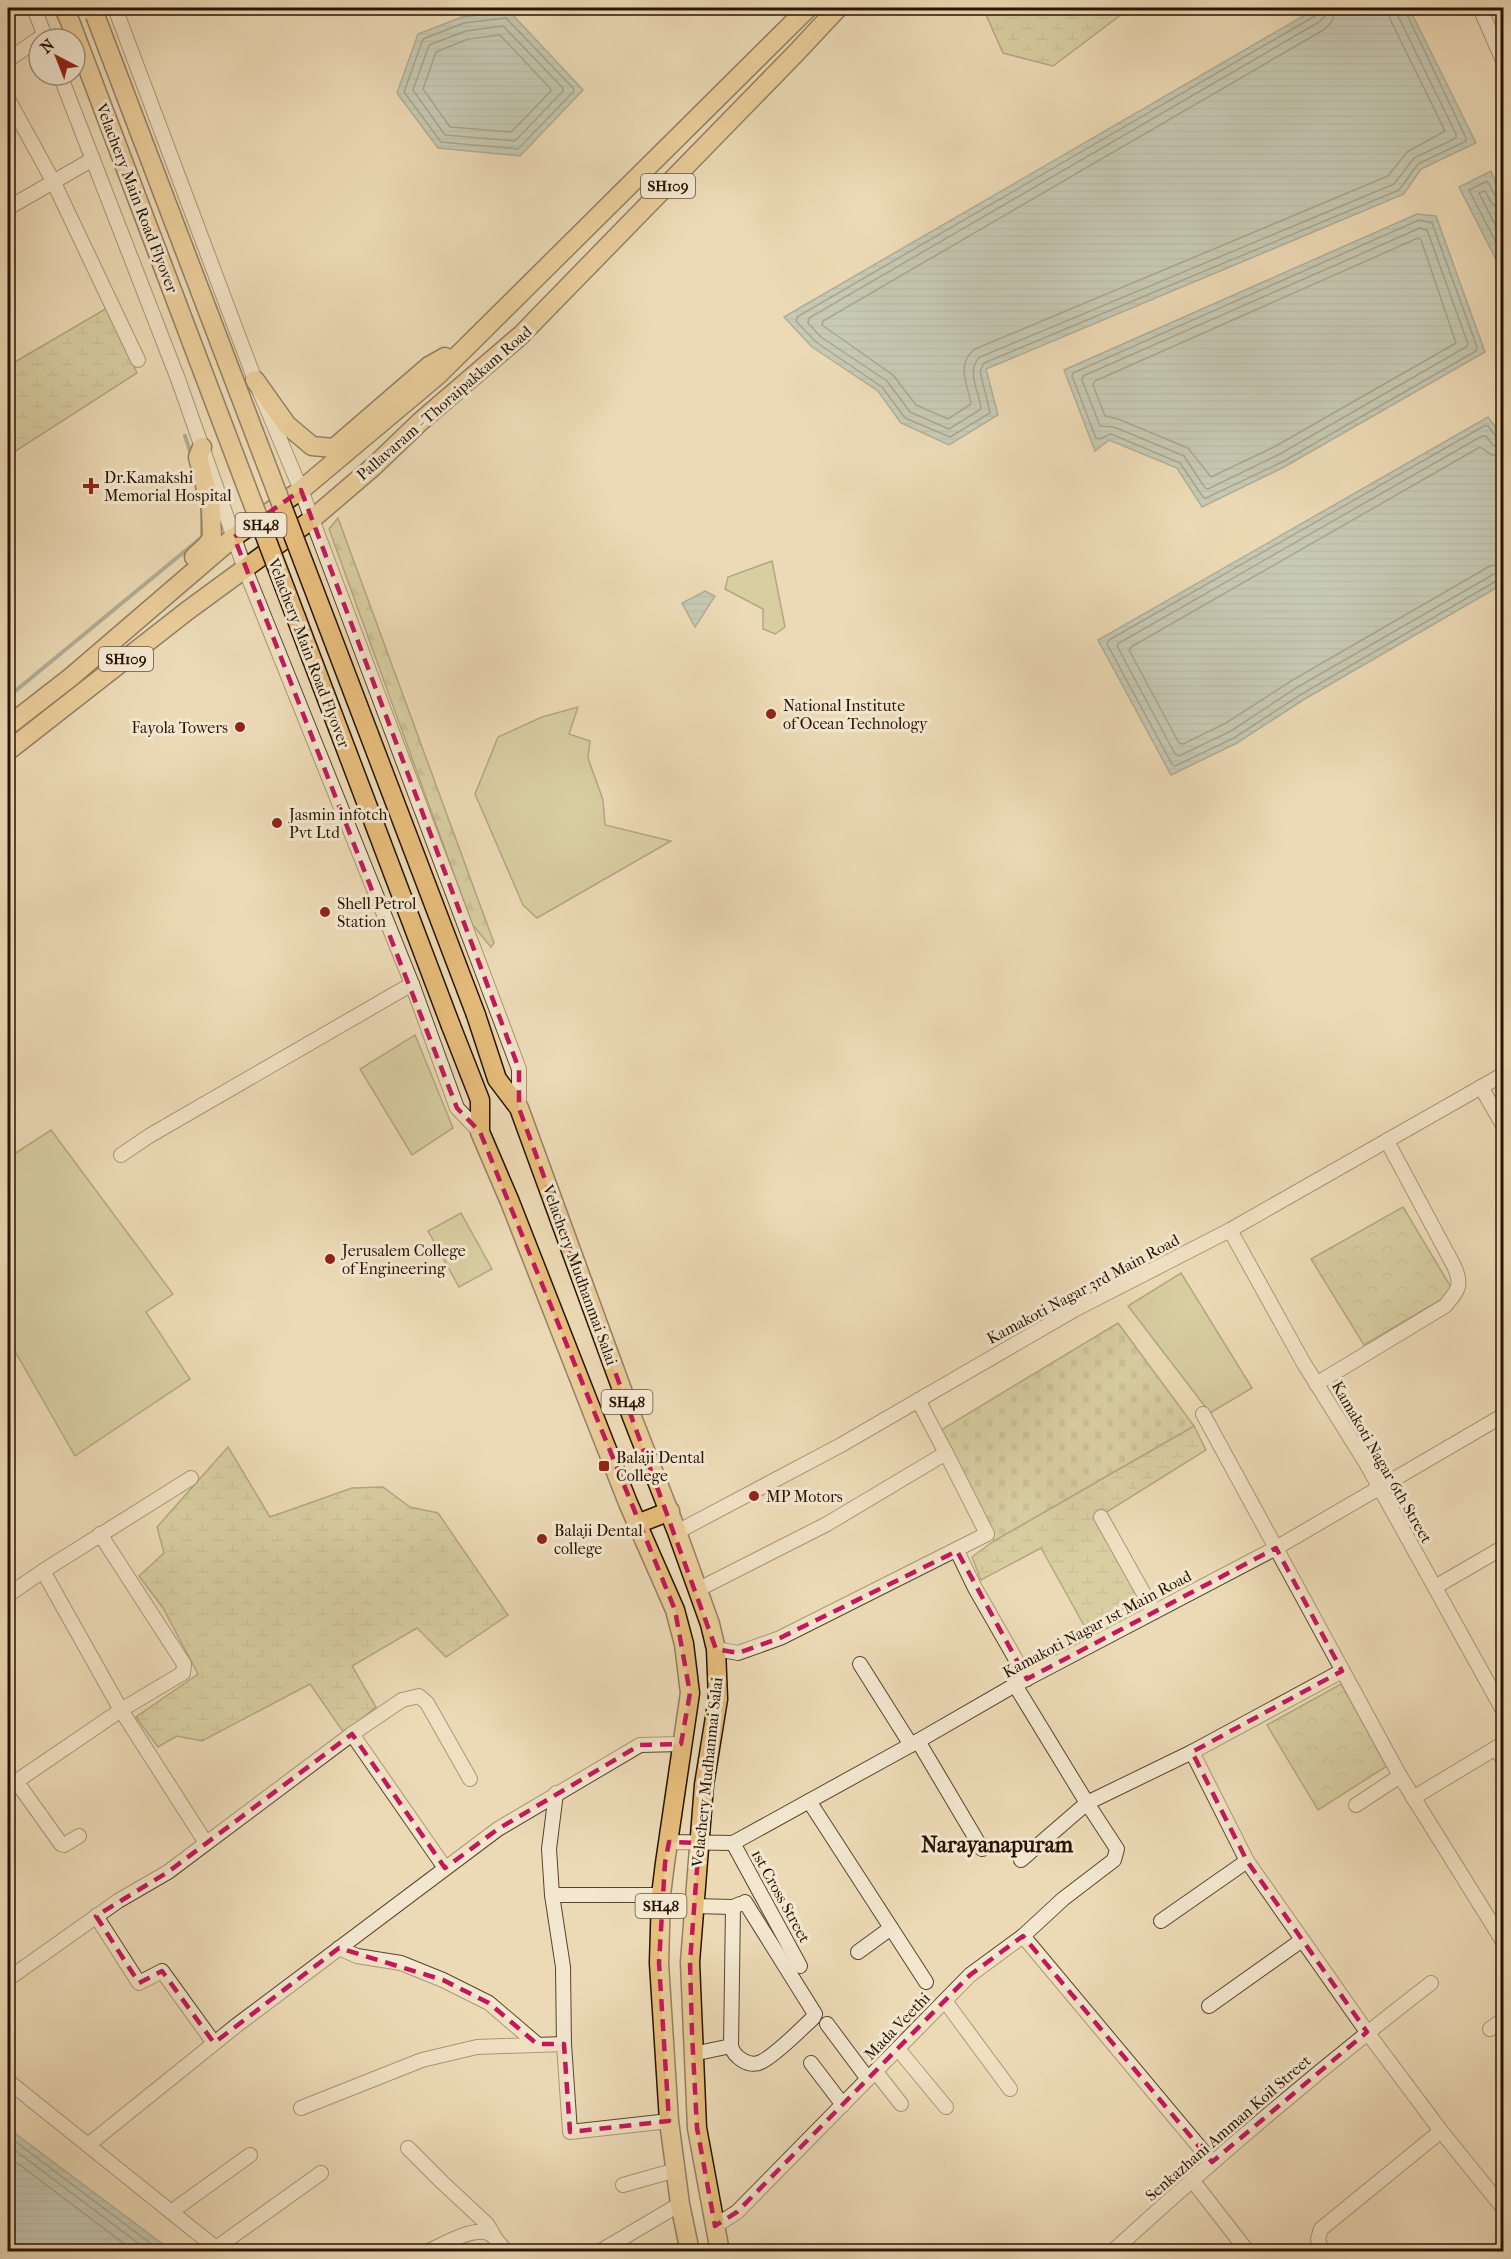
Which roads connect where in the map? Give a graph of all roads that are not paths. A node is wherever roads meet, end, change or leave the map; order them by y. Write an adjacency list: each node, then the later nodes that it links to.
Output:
1 (34, 8): 8 (street)
2 (116, 8): 18 (street)
3 (808, 8): 19 (main road, Pallavaram - Thoraipakkam Road / SH109)
4 (838, 8): 22 (main road, Pallavaram - Thoraipakkam Road / SH109)
5 (1480, 8): 11 (street)
6 (93, 11): 33 (main road, Velachery Main Road Flyover / SH48, bridge)
7 (67, 16): 35 (main road, Velachery Main Road Flyover / SH48, bridge)
8 (41, 27)
9 (27, 48): 10 (street)
10 (8, 60)
11 (1503, 63)
12 (65, 87): 14 (street)
13 (8, 99): 15 (street)
14 (93, 159): 15 (street); 20 (street)
15 (53, 181): 16 (street); 17 (street)
16 (8, 208)
17 (138, 360)
18 (255, 380): 19 (main road); 21 (street)
19 (401, 398): 21 (main road, Pallavaram - Thoraipakkam Road / SH109)
20 (202, 447): 23 (street); 25 (main road)
21 (301, 490): 22 (street); 23 (main road, Pallavaram - Thoraipakkam Road / SH109)
22 (311, 520): 24 (main road, Pallavaram - Thoraipakkam Road / SH109); 33 (street)
23 (234, 537): 24 (street); 25 (main road, Pallavaram - Thoraipakkam Road / SH109)
24 (245, 569): 27 (main road, Pallavaram - Thoraipakkam Road / SH109); 28 (street)
25 (98, 654): 26 (main road, Pallavaram - Thoraipakkam Road / SH109)
26 (8, 726)
27 (8, 751)
28 (412, 984): 35 (street); 37 (street)
29 (1503, 1074): 30 (street, Kamakoti Nagar 3rd Main Road)
30 (1480, 1087): 32 (street); 36 (street, Kamakoti Nagar 3rd Main Road)
31 (1503, 1089): 32 (street)
32 (1500, 1100): 34 (street)
33 (519, 1108): 46 (main road, Velachery Mudhanmai Salai / SH48)
34 (1503, 1127)
35 (480, 1132): 48 (main road, Velachery Mudhanmai Salai / SH48)
36 (1386, 1141): 38 (street, Kamakoti Nagar 3rd Main Road); 39 (street)
37 (121, 1155)
38 (1230, 1230): 39 (street, Kamakoti Nagar 6th Street); 40 (street, Kamakoti Nagar 3rd Main Road)
39 (1316, 1384): 45 (street, Kamakoti Nagar 6th Street)
40 (918, 1400): 43 (street); 49 (street, Kamakoti Nagar 3rd Main Road)
41 (1203, 1414): 52 (street)
42 (1503, 1415): 45 (street, Kamakoti Nagar 1st Main Road)
43 (946, 1453): 53 (street); 56 (street)
44 (191, 1478): 50 (street)
45 (1378, 1487): 52 (street, Kamakoti Nagar 1st Main Road); 55 (street, Kamakoti Nagar 6th Street)
46 (670, 1511): 48 (main road); 49 (main road, Velachery Mudhanmai Salai / SH48)
47 (1101, 1517): 58 (street)
48 (637, 1524): 67 (main road, Velachery Mudhanmai Salai / SH48)
49 (677, 1532): 56 (main road, Velachery Mudhanmai Salai / SH48)
50 (100, 1534): 54 (street); 63 (street)
51 (1503, 1546): 55 (street)
52 (1276, 1548): 58 (street, Kamakoti Nagar 1st Main Road); 61 (street)
53 (957, 1551): 59 (street); 62 (street)
54 (43, 1571): 57 (street); 63 (street)
55 (1436, 1587): 64 (street, Kamakoti Nagar 6th Street)
56 (697, 1590): 59 (main road, Velachery Mudhanmai Salai / SH48)
57 (8, 1595)
58 (1154, 1612): 62 (street, Kamakoti Nagar 1st Main Road)
59 (716, 1649): 83 (main road, Velachery Mudhanmai Salai / SH48)
60 (860, 1664): 66 (street)
61 (1342, 1671): 69 (street); 71 (street)
62 (1021, 1682): 66 (street, Kamakoti Nagar 1st Main Road); 77 (street)
63 (121, 1710): 73 (street); 81 (street)
64 (1503, 1712)
65 (352, 1734): 72 (street); 81 (street); 87 (street)
66 (914, 1743): 76 (street, Kamakoti Nagar 1st Main Road); 84 (street)
67 (681, 1744): 74 (street); 80 (main road, Velachery Mudhanmai Salai / SH48)
68 (1500, 1746): 70 (street); 75 (street)
69 (1192, 1752): 77 (street); 86 (street)
70 (1503, 1761)
71 (1400, 1776): 75 (street); 78 (street)
72 (470, 1779)
73 (12, 1784): 79 (street)
74 (556, 1793): 87 (street); 90 (street)
75 (1413, 1798): 98 (street)
76 (809, 1801): 82 (street, Kamakoti Nagar 1st Main Road); 95 (street)
77 (1088, 1803): 85 (street); 96 (street, Mada Veethi)
78 (1356, 1805)
79 (79, 1836)
80 (669, 1842): 83 (street, Kamakoti Nagar 1st Main Road); 89 (main road, Velachery Mudhanmai Salai / SH48)
81 (206, 1843): 93 (street)
82 (733, 1843): 83 (street, Kamakoti Nagar 1st Main Road); 88 (street, 1st Cross Street)
83 (699, 1844): 92 (main road, Velachery Mudhanmai Salai / SH48)
84 (982, 1849)
85 (1021, 1860)
86 (1247, 1861): 94 (street); 97 (street)
87 (445, 1868): 99 (street)
88 (760, 1893): 91 (street); 101 (street, 1st Cross Street)
89 (661, 1895): 90 (street); 125 (main road, Velachery Mudhanmai Salai / SH48)
90 (552, 1896): 113 (street)
91 (739, 1904): 92 (street); 114 (street); 114 (street)
92 (694, 1906): 116 (main road, Velachery Mudhanmai Salai / SH48)
93 (96, 1916): 102 (street); 111 (street)
94 (1161, 1921)
95 (891, 1928): 100 (street); 103 (street)
96 (1023, 1936): 105 (street, Mada Veethi); 130 (street)
97 (1302, 1940): 106 (street); 110 (street)
98 (1503, 1943)
99 (339, 1948): 111 (street); 112 (street)
100 (858, 1952)
101 (800, 1965)
102 (8, 1979)
103 (926, 1982)
104 (1431, 1983): 110 (street, Senkazhani Amman Koil Street)
105 (945, 2001): 115 (street, Mada Veethi); 120 (street)
106 (1209, 2006)
107 (1503, 2019): 109 (street)
108 (827, 2024): 118 (street)
109 (1490, 2029)
110 (1367, 2032): 126 (street); 130 (street, Senkazhani Amman Koil Street)
111 (214, 2043): 127 (street)
112 (537, 2044): 113 (street); 124 (street)
113 (564, 2044): 125 (street)
114 (730, 2046): 116 (street)
115 (898, 2049): 118 (street, Mada Veethi); 123 (street)
116 (693, 2054): 138 (main road, Velachery Mudhanmai Salai / SH48)
117 (810, 2063): 122 (street)
118 (872, 2075): 121 (street); 122 (street, Mada Veethi)
119 (8, 2081): 127 (street)
120 (1010, 2089)
121 (901, 2104)
122 (843, 2105): 138 (street, Mada Veethi)
123 (946, 2107)
124 (301, 2108)
125 (669, 2121): 131 (main road, Velachery Mudhanmai Salai / SH48)
126 (1441, 2131): 136 (street); 147 (street)
127 (88, 2145): 137 (street)
128 (408, 2148): 139 (street)
129 (250, 2155): 137 (street)
130 (1212, 2162): 133 (street, Senkazhani Amman Koil Street)
131 (676, 2170): 134 (street); 135 (main road, Velachery Mudhanmai Salai / SH48)
132 (321, 2173): 140 (street)
133 (1192, 2180): 145 (street, Senkazhani Amman Koil Street); 146 (street)
134 (622, 2185)
135 (680, 2204): 142 (street); 143 (main road, Velachery Mudhanmai Salai / SH48)
136 (1503, 2209)
137 (171, 2212): 140 (street)
138 (715, 2226): 144 (main road, Velachery Mudhanmai Salai / SH48)
139 (502, 2246): 141 (street)
140 (218, 2250)
141 (427, 2252)
142 (599, 2252)
143 (690, 2252)
144 (720, 2252)
145 (1112, 2252)
146 (1248, 2252)
147 (1322, 2252)

